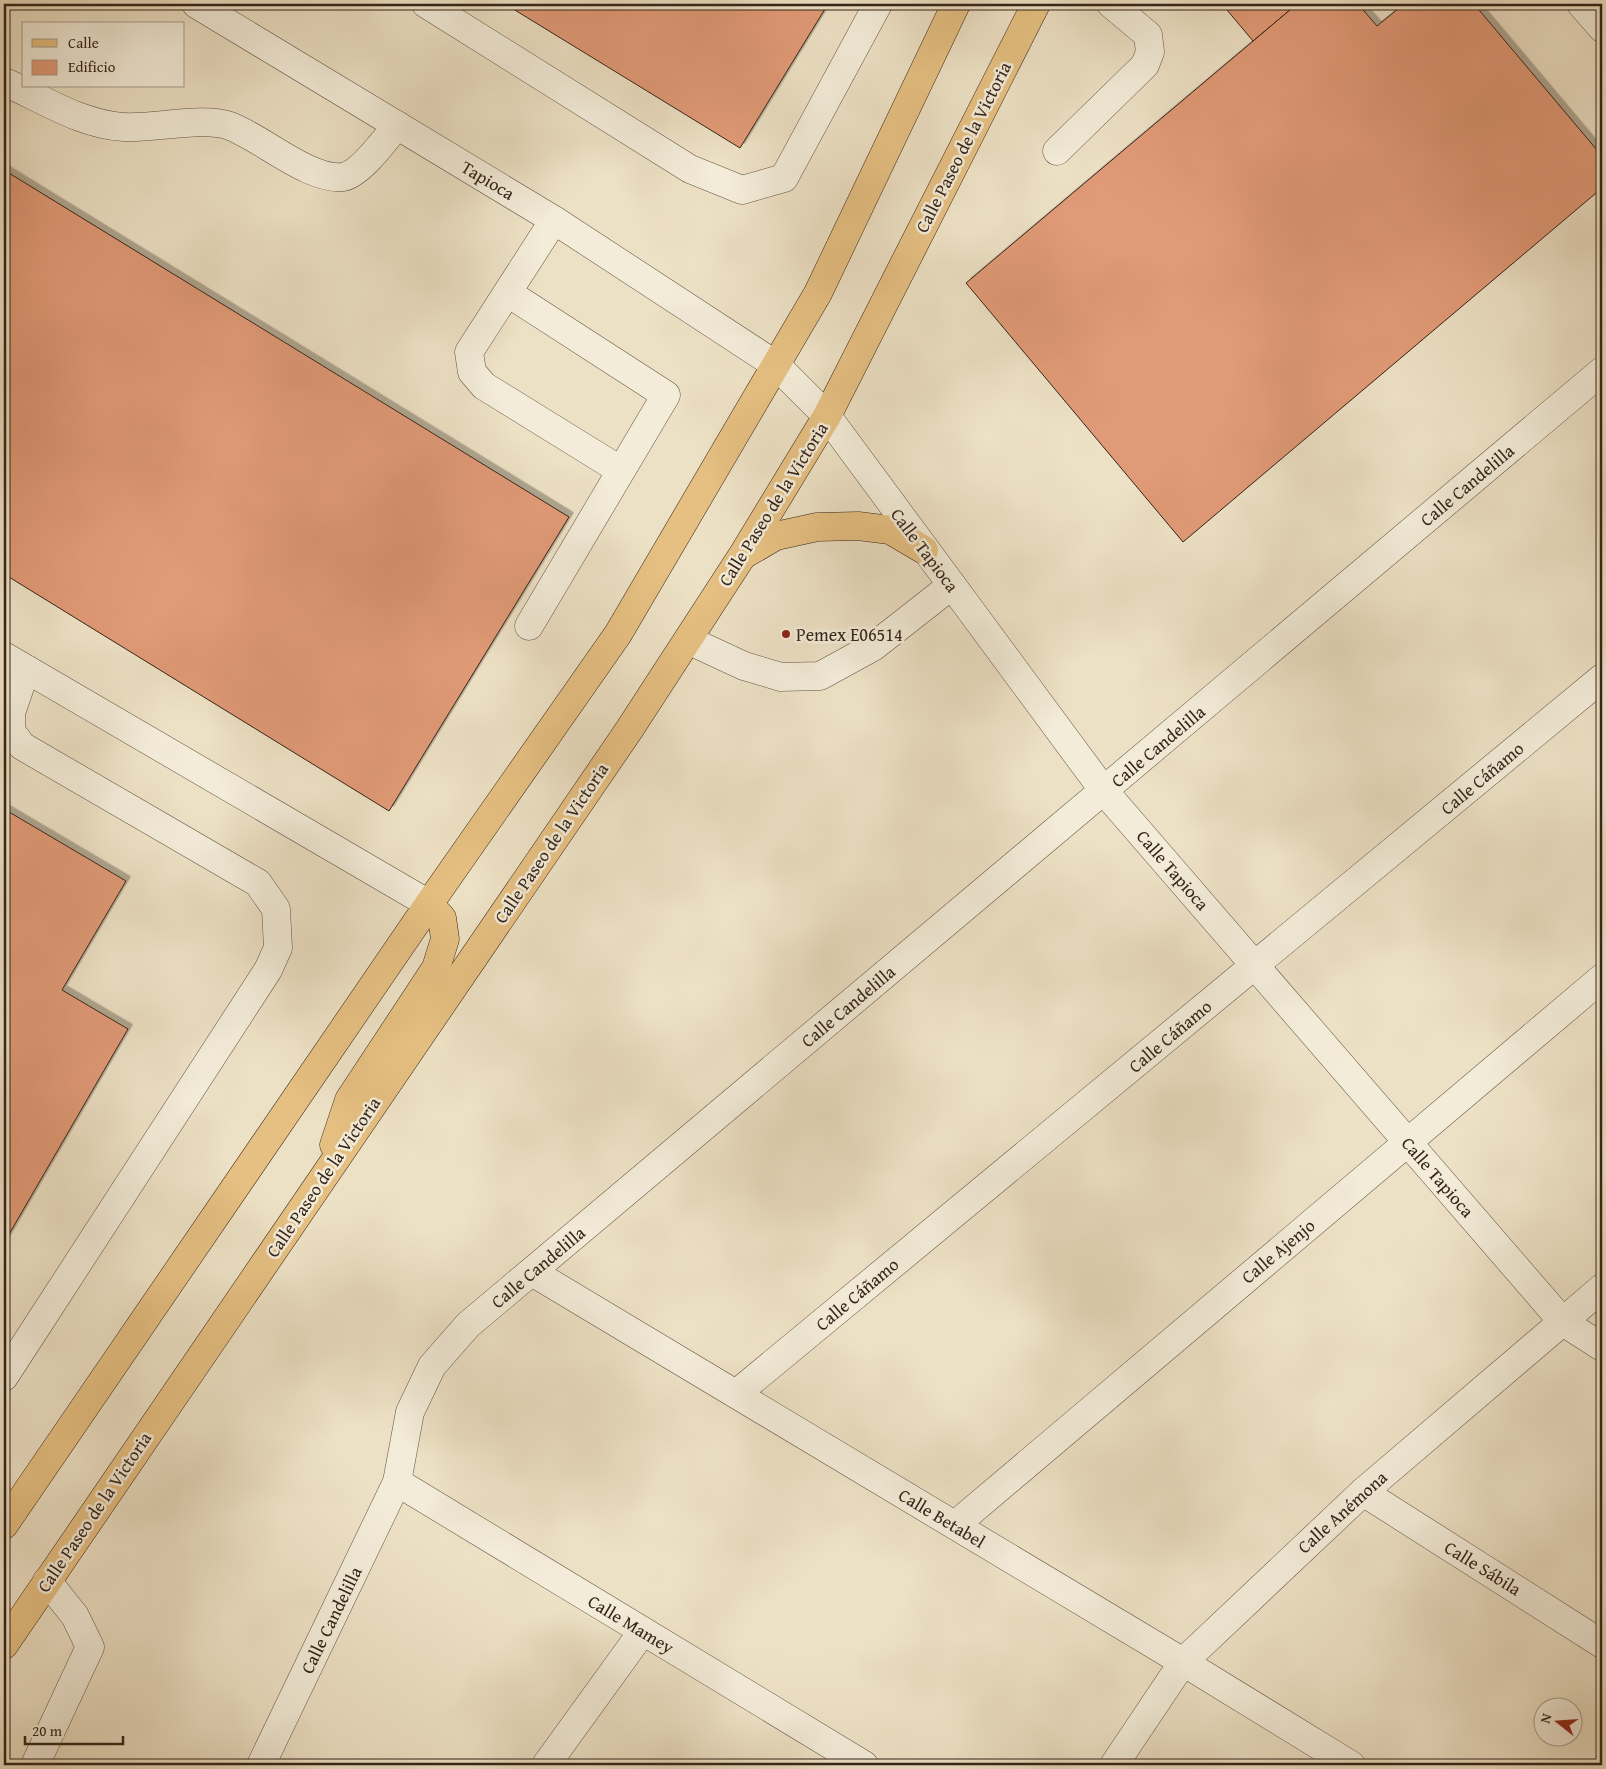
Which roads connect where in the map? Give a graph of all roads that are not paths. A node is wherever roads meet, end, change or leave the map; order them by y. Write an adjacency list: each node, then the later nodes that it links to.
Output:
1 (196, 4): 8 (street, Tapioca)
2 (426, 4): 3 (street)
3 (878, 4)
4 (956, 4): 15 (main road)
5 (1036, 4): 17 (main road, Calle Paseo de la Victoria)
6 (1110, 4): 12 (street)
7 (1581, 4): 9 (street)
8 (227, 11): 11 (street, Tapioca)
9 (1602, 28)
10 (7, 83): 11 (street)
11 (397, 125): 13 (street, Tapioca)
12 (1058, 152)
13 (554, 220): 14 (street); 15 (street, Tapioca)
14 (508, 293): 18 (street); 18 (street)
15 (776, 365): 17 (street, Calle Tapioca); 27 (main road)
16 (1602, 371): 26 (street, Calle Candelilla)
17 (827, 416): 19 (street, Calle Tapioca); 20 (main road, Calle Paseo de la Victoria)
18 (620, 470): 22 (street)
19 (924, 550): 20 (main road); 21 (street, Calle Tapioca)
20 (742, 556): 23 (main road, Calle Paseo de la Victoria)
21 (952, 585): 23 (street); 26 (street, Calle Tapioca)
22 (529, 626)
23 (688, 640): 31 (main road, Calle Paseo de la Victoria)
24 (15, 662): 27 (street); 36 (street)
25 (1602, 678): 28 (street, Calle Cáñamo)
26 (1104, 791): 28 (street, Calle Tapioca); 32 (street, Calle Candelilla)
27 (429, 904): 31 (main road); 40 (main road)
28 (1255, 966): 30 (street, Calle Tapioca); 37 (street, Calle Cáñamo)
29 (1602, 978): 30 (street, Calle Ajenjo)
30 (1408, 1142): 34 (street, Calle Tapioca); 41 (street, Calle Ajenjo)
31 (329, 1168): 43 (main road, Calle Paseo de la Victoria)
32 (532, 1272): 37 (street, Calle Betabel); 38 (street, Calle Candelilla)
33 (1602, 1288): 34 (street, Calle Anémona)
34 (1563, 1322): 35 (street, Calle Tapioca); 39 (street, Calle Anémona)
35 (1602, 1347)
36 (4, 1377)
37 (736, 1394): 41 (street, Calle Betabel)
38 (397, 1482): 44 (street, Calle Mamey); 50 (street, Calle Candelilla)
39 (1363, 1492): 46 (street, Calle Sábila); 47 (street, Calle Anémona)
40 (9, 1517): 42 (main road)
41 (955, 1525): 47 (street, Calle Betabel)
42 (4, 1543)
43 (47, 1581): 45 (main road, Calle Paseo de la Victoria); 49 (street)
44 (643, 1631): 48 (street, Calle Mamey); 51 (street)
45 (4, 1644)
46 (1602, 1644)
47 (1183, 1662): 52 (street, Calle Anémona); 53 (street, Calle Betabel)
48 (853, 1762)
49 (35, 1765)
50 (261, 1765)
51 (546, 1765)
52 (1114, 1765)
53 (1350, 1765)

